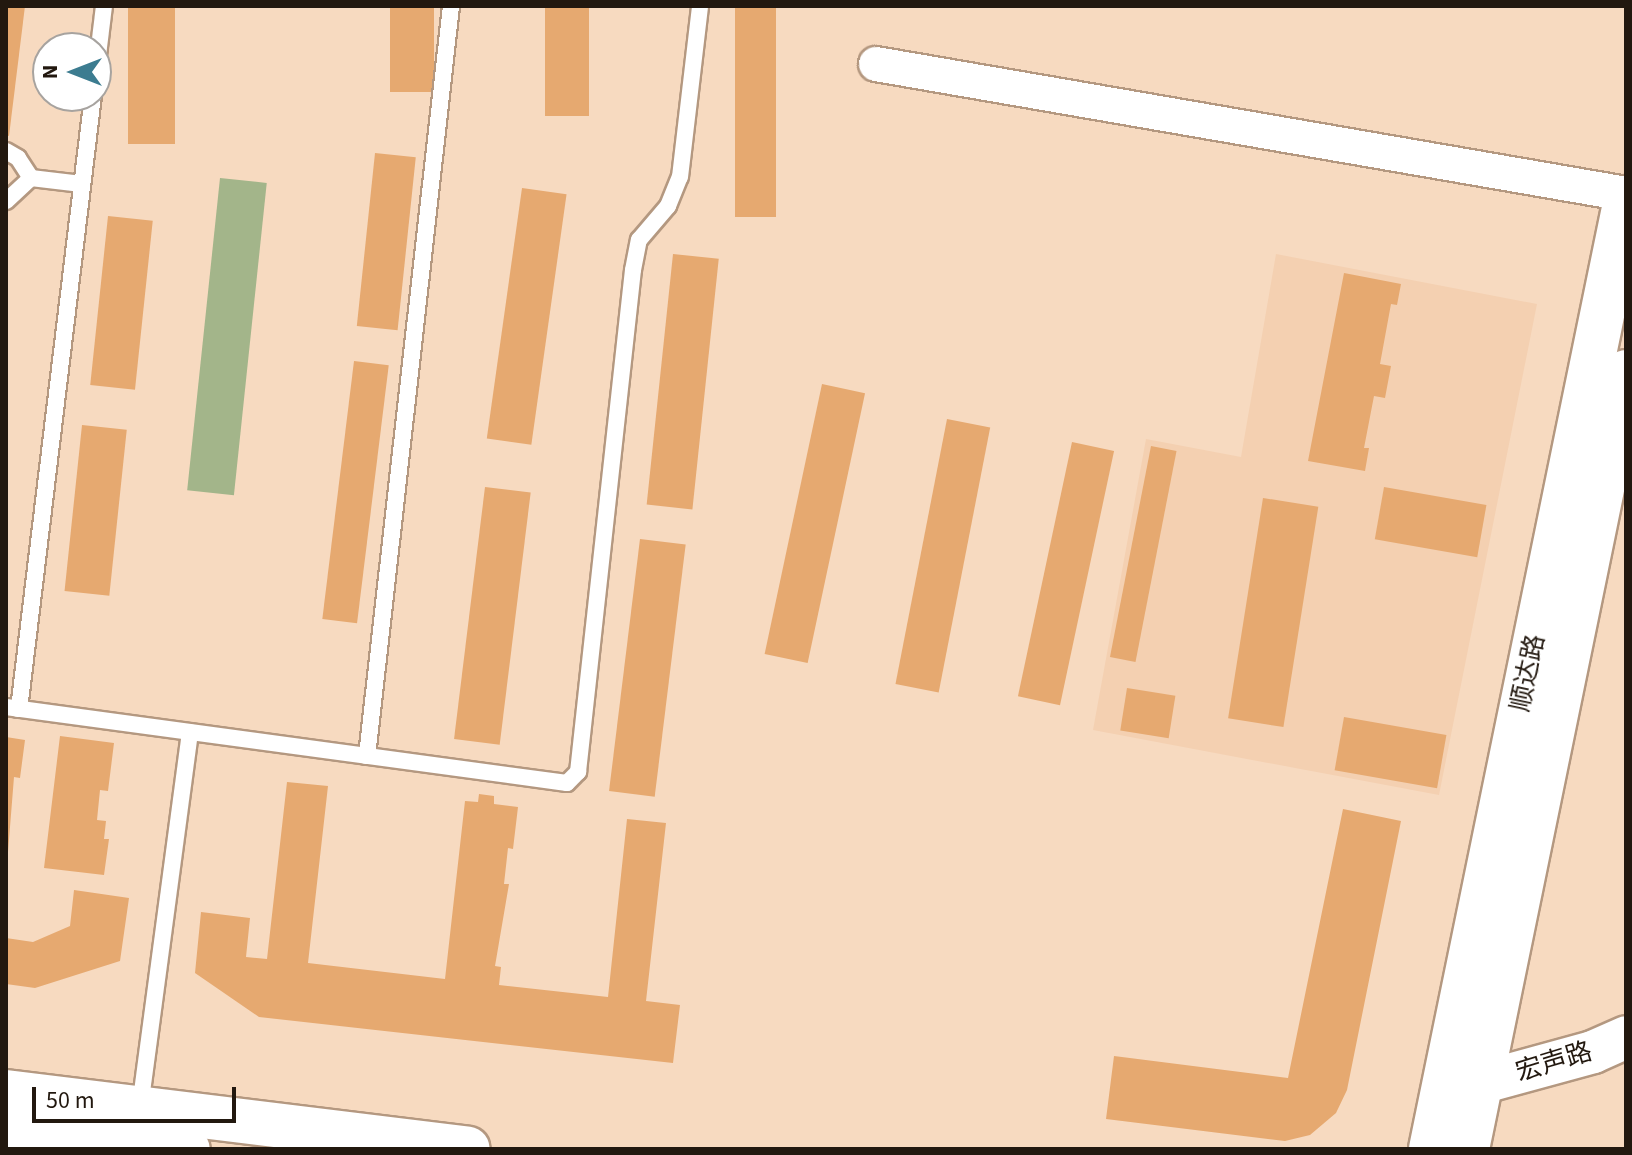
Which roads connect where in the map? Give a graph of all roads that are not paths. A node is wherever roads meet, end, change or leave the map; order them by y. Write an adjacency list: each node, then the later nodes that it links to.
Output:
1 (104, 6): 4 (lane)
2 (451, 6): 15 (lane)
3 (700, 6): 15 (lane)
4 (101, 32)
5 (876, 64): 10 (street)
6 (91, 112): 9 (lane)
7 (6, 151): 8 (lane)
8 (31, 178): 9 (lane); 11 (lane)
9 (82, 184): 13 (lane)
10 (1626, 196): 23 (main road, 顺达路)
11 (6, 201)
12 (1626, 372): 17 (main road, 顺达路)
13 (12, 708): 14 (lane)
14 (190, 732): 15 (lane); 19 (lane)
15 (367, 756)
16 (1626, 1037): 17 (street, 宏声路)
17 (1480, 1083): 24 (main road, 顺达路)
18 (6, 1092): 19 (main road)
19 (140, 1109): 22 (main road)
20 (6, 1127): 21 (main road)
21 (188, 1149)
22 (467, 1149)
23 (1431, 1149)
24 (1467, 1149)

